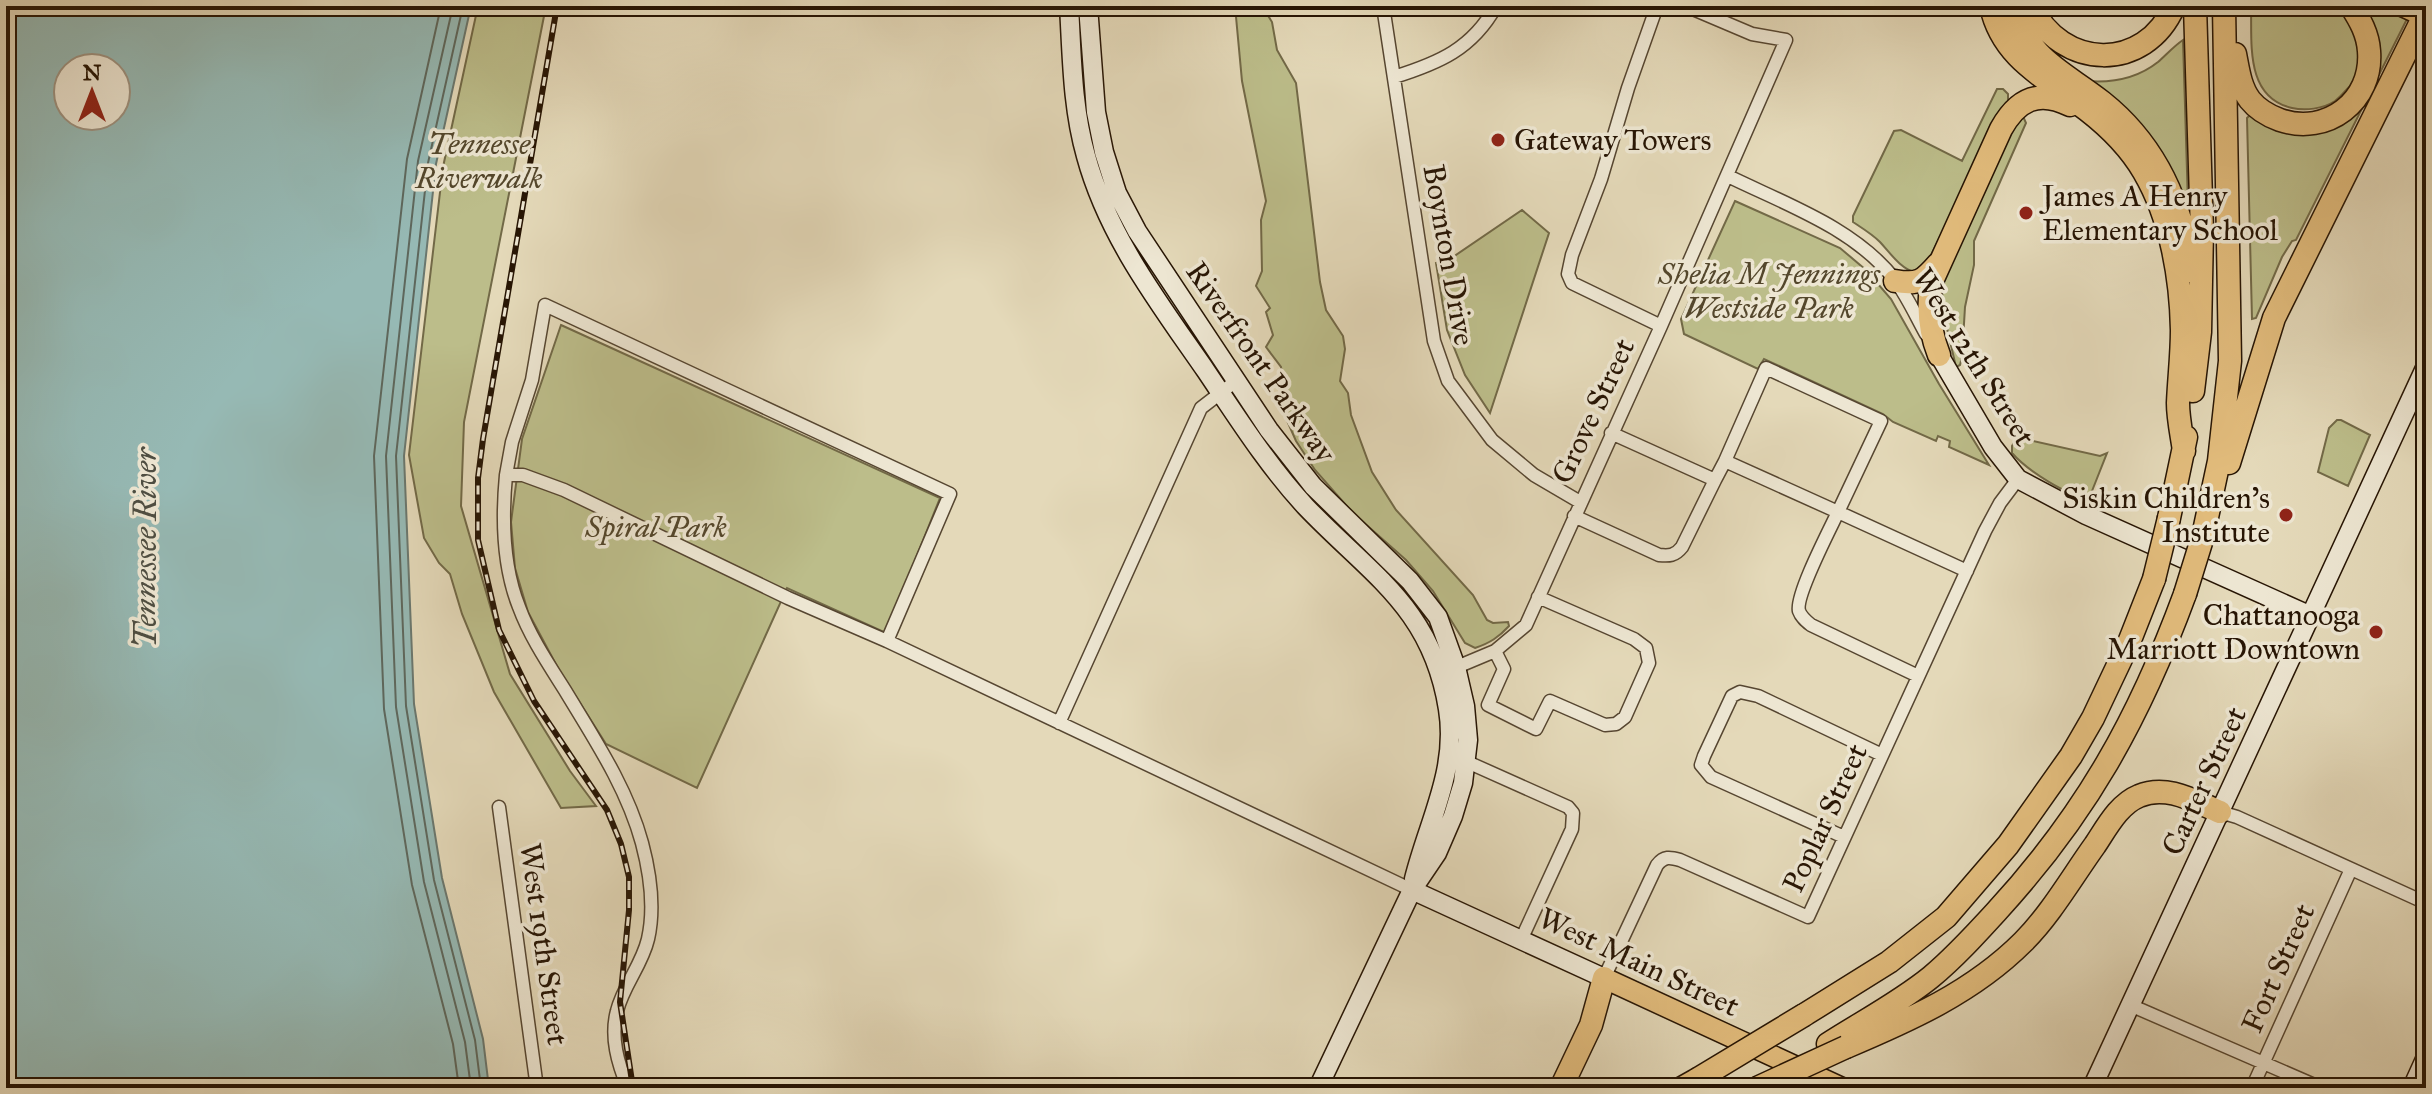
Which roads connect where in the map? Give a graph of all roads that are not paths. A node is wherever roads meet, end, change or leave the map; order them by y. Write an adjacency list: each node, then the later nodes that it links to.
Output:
1 (1069, 6): 26 (main road, Riverfront Parkway)
2 (1088, 6): 25 (main road, Riverfront Parkway)
3 (1383, 6): 16 (street, Boynton Drive)
4 (1496, 6): 16 (street)
5 (1657, 6): 21 (street)
6 (1686, 6): 18 (street, Grove Street)
7 (1991, 6): 17 (highway)
8 (2014, 6): 22 (highway)
9 (2031, 6): 10 (highway)
10 (2174, 6)
11 (2195, 6): 22 (highway)
12 (2226, 6): 13 (highway); 33 (highway)
13 (2351, 6)
14 (2402, 6): 15 (main road)
15 (2425, 16): 33 (highway)
16 (1394, 77): 34 (street, Boynton Drive)
17 (2118, 139): 19 (highway); 28 (highway)
18 (1728, 176): 20 (street, West 12th Street); 21 (street, Grove Street)
19 (1940, 262): 20 (highway); 23 (highway)
20 (1895, 281): 23 (street, West 12th Street)
21 (1661, 326): 27 (street, Grove Street)
22 (2200, 332): 28 (highway)
23 (1939, 355): 31 (main road, West 12th Street)
24 (2426, 366): 39 (main road, Carter Street)
25 (1236, 381): 26 (street); 42 (main road, Riverfront Parkway)
26 (1221, 393): 42 (main road, Riverfront Parkway); 44 (street)
27 (1611, 433): 32 (street); 34 (street, Grove Street)
28 (2184, 451): 59 (highway, bridge)
29 (1725, 461): 32 (street); 35 (street); 35 (street)
30 (506, 475): 40 (street); 40 (street); 61 (street)
31 (2018, 479): 37 (street, Poplar Street); 39 (main road, West 12th Street)
32 (1715, 480): 36 (street)
33 (2214, 493): 56 (highway, bridge)
34 (1580, 502): 36 (street, Grove Street)
35 (1838, 512): 37 (street); 43 (street)
36 (1574, 516): 38 (street, Grove Street)
37 (1967, 571): 43 (street, Poplar Street)
38 (1538, 597): 41 (street, Grove Street); 41 (street)
39 (2311, 616): 48 (main road, Carter Street)
40 (887, 641): 44 (street)
41 (1495, 651): 42 (street, Grove Street)
42 (1448, 670): 46 (main road, Riverfront Parkway); 51 (main road, Riverfront Parkway)
43 (1918, 676): 45 (street, Poplar Street)
44 (1059, 723): 51 (street)
45 (1882, 755): 49 (street, Poplar Street); 49 (street)
46 (1465, 761): 51 (main road, Riverfront Parkway); 53 (street)
47 (499, 807): 60 (street, West 19th Street)
48 (2220, 812): 50 (street); 55 (main road, Carter Street); 56 (highway)
49 (1844, 837): 54 (street, Poplar Street)
50 (2351, 869): 52 (street); 58 (street, Fort Street)
51 (1412, 890): 53 (main road, West Main Street); 62 (main road, Riverfront Parkway)
52 (2426, 903)
53 (1521, 940): 54 (main road, West Main Street)
54 (1604, 978): 63 (highway); 65 (main road, West Main Street)
55 (2130, 1005): 58 (street); 66 (main road, Carter Street)
56 (1837, 1045): 64 (highway, bridge)
57 (2426, 1057): 69 (main road)
58 (2264, 1062): 67 (street, Fort Street); 68 (street)
59 (1690, 1084)
60 (537, 1088)
61 (628, 1088)
62 (1318, 1088)
63 (1561, 1088)
64 (1755, 1088)
65 (1842, 1088)
66 (2092, 1088)
67 (2252, 1088)
68 (2321, 1088)
69 (2412, 1088)

